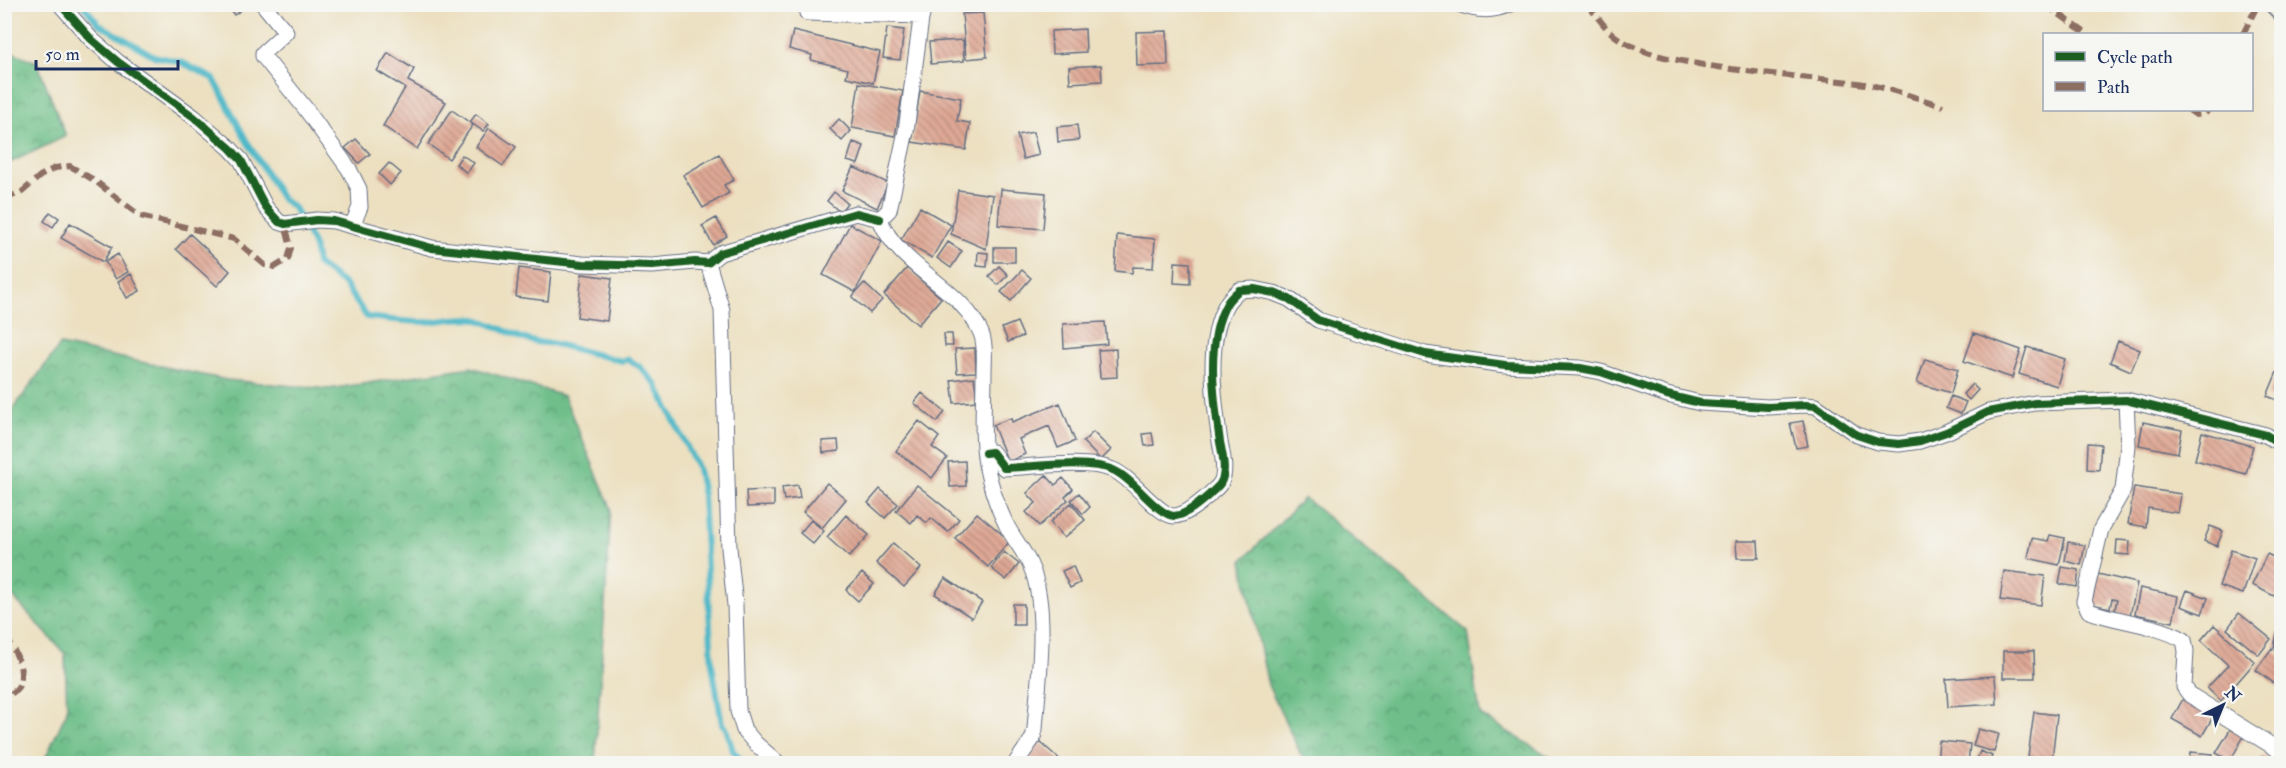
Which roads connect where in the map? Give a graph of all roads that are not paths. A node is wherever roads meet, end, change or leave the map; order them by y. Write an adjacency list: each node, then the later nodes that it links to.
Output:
1 (60, 4): 8 (street)
2 (263, 4): 8 (street)
3 (806, 4): 6 (street)
4 (1459, 4): 5 (street)
5 (1510, 4)
6 (922, 10): 7 (street)
7 (880, 219): 9 (street); 12 (street)
8 (352, 226): 9 (street)
9 (708, 263): 14 (street)
10 (2126, 400): 11 (street); 12 (street); 13 (street)
11 (2282, 445)
12 (985, 453): 15 (street)
13 (2282, 752)
14 (779, 764)
15 (1015, 764)

